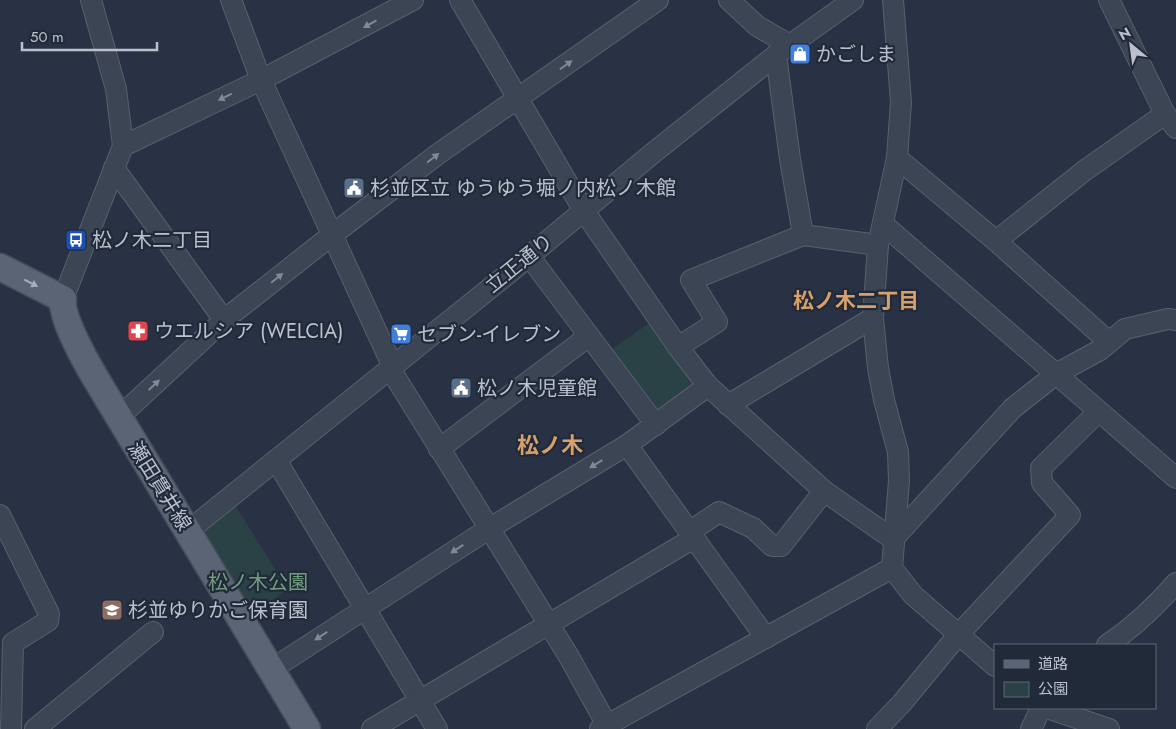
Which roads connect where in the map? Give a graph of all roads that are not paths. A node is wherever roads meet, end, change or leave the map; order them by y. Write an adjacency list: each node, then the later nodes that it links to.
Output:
1 (91, 0): 14 (street)
2 (230, 0): 11 (street)
3 (413, 0): 11 (street, one-way to 11)
4 (460, 0): 12 (street)
5 (658, 0): 12 (street, one-way to 5)
6 (729, 0): 10 (street)
7 (853, 0): 10 (street, 立正通り)
8 (893, 0): 15 (street)
9 (1109, 0): 13 (street)
10 (783, 50): 17 (street, 立正通り); 19 (street)
11 (261, 80): 14 (street, one-way to 14); 20 (street)
12 (517, 99): 17 (street); 20 (street, one-way to 12)
13 (1170, 121): 21 (street)
14 (123, 146): 16 (street)
15 (897, 158): 18 (street); 21 (street)
16 (114, 168): 25 (street); 27 (street)
17 (584, 210): 23 (street, 立正通り); 31 (street)
18 (883, 224): 22 (street); 33 (street)
19 (804, 234): 22 (street); 31 (street)
20 (332, 235): 27 (street, one-way to 20); 32 (street)
21 (996, 241): 30 (street)
22 (878, 245): 26 (street)
23 (529, 256): 29 (street); 32 (street, 立正通り)
24 (0, 267): 25 (main road, one-way to 25)
25 (62, 299): 37 (main road, 瀬田貫井線)
26 (873, 318): 35 (street); 48 (street)
27 (224, 320): 37 (street, one-way to 27)
28 (1176, 320): 30 (street)
29 (589, 336): 38 (street); 40 (street)
30 (1109, 342): 33 (street)
31 (678, 347): 34 (street)
32 (392, 365): 40 (street); 41 (street, 立正通り)
33 (1056, 374): 36 (street); 48 (street)
34 (708, 386): 35 (street); 38 (street)
35 (728, 405): 43 (street)
36 (1098, 412): 42 (street); 54 (street)
37 (118, 418): 46 (main road, 瀬田貫井線)
38 (656, 425): 39 (street)
39 (627, 445): 45 (street, one-way to 45); 47 (street)
40 (439, 449): 45 (street)
41 (276, 460): 46 (street, 立正通り); 51 (street)
42 (1176, 478)
43 (824, 491): 47 (street); 48 (street)
44 (0, 516): 63 (street)
45 (490, 528): 51 (street, one-way to 51); 52 (street)
46 (188, 531): 58 (main road, 瀬田貫井線)
47 (691, 535): 52 (street); 55 (street)
48 (893, 539): 49 (street)
49 (892, 568): 54 (street); 55 (street)
50 (1176, 582): 56 (street)
51 (364, 608): 58 (street, one-way to 58); 59 (street)
52 (548, 624): 59 (street); 62 (street)
53 (154, 632): 64 (street)
54 (958, 635): 57 (street); 68 (street)
55 (766, 638): 62 (street)
56 (1109, 644)
57 (994, 665)
58 (272, 669): 65 (main road, 瀬田貫井線)
59 (420, 700): 66 (street); 67 (street)
60 (1041, 709): 69 (street)
61 (1050, 709): 70 (street)
62 (604, 727)
63 (12, 729)
64 (35, 729)
65 (307, 729)
66 (372, 729)
67 (437, 729)
68 (877, 729)
69 (1031, 729)
70 (1109, 729)

